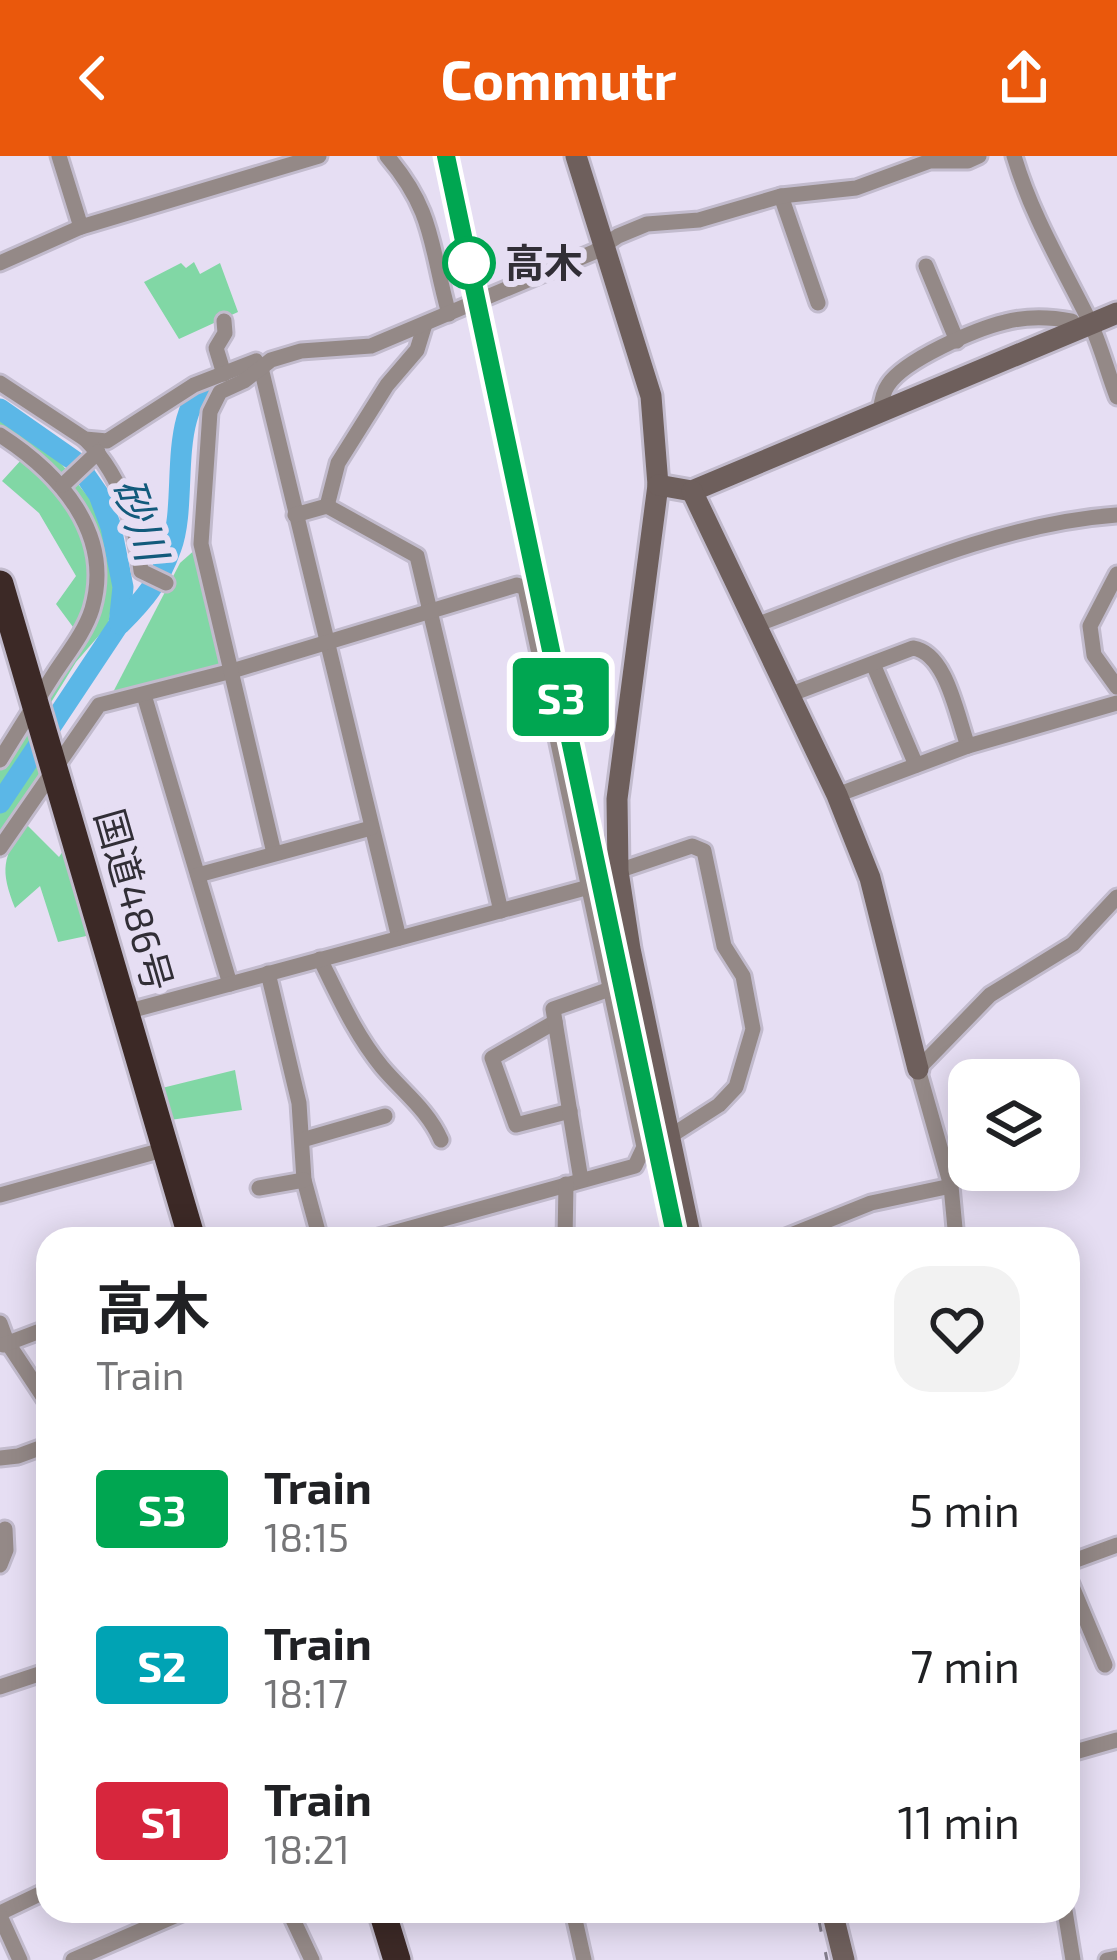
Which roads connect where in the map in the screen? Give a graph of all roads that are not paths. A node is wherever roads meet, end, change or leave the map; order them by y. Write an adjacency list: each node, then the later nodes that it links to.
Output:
1 (58, 156): 8 (street)
2 (319, 156): 8 (street)
3 (387, 156): 14 (street)
4 (576, 156): 9 (street)
5 (979, 156): 7 (street)
6 (1014, 156): 17 (street)
7 (781, 196): 9 (street); 12 (street)
8 (81, 227): 10 (street)
9 (604, 244): 14 (street); 28 (street)
10 (0, 262)
11 (926, 266): 18 (street)
12 (818, 303)
13 (1117, 313): 17 (street)
14 (449, 314): 16 (street)
15 (224, 321): 20 (street)
16 (425, 323): 19 (street); 31 (street)
17 (1084, 327): 18 (street); 22 (street); 23 (street)
18 (957, 341): 23 (street)
19 (261, 368): 20 (street); 32 (street); 41 (street)
20 (224, 374): 25 (street)
21 (0, 383): 25 (street)
22 (1117, 397)
23 (880, 412): 29 (street)
24 (0, 434): 27 (street)
25 (85, 439): 26 (street)
26 (98, 452): 27 (street); 36 (street)
27 (63, 485): 45 (street)
28 (658, 485): 29 (street); 56 (street)
29 (692, 490): 38 (street)
30 (1117, 497): 33 (street)
31 (326, 506): 32 (street); 37 (street)
32 (295, 515): 39 (street)
33 (1113, 515): 38 (street)
34 (1117, 574): 42 (street)
35 (0, 584): 45 (highway, 国道486号)
36 (166, 584)
37 (430, 610): 39 (street); 58 (street); 60 (street)
38 (756, 625): 44 (street)
39 (325, 643): 41 (street); 53 (street)
40 (873, 664): 44 (street); 48 (street); 51 (street)
41 (232, 671): 43 (street); 55 (street)
42 (1117, 687)
43 (144, 695): 50 (street); 57 (street)
44 (789, 695): 52 (street)
45 (35, 703): 47 (street); 50 (highway, 国道486号)
46 (1117, 703): 48 (street)
47 (7, 740): 49 (street)
48 (968, 746): 51 (street)
49 (0, 760)
50 (53, 765): 54 (street); 66 (highway, 国道486号)
51 (916, 765): 52 (street)
52 (837, 795): 68 (street)
53 (371, 828): 55 (street); 61 (street)
54 (0, 848)
55 (274, 853): 57 (street)
56 (618, 871): 71 (street); 71 (street)
57 (198, 875): 64 (street)
58 (589, 887): 60 (street); 65 (street)
59 (1117, 897): 68 (street)
60 (501, 911): 61 (street)
61 (399, 938): 62 (street)
62 (320, 959): 63 (street); 73 (street)
63 (268, 974): 64 (street); 72 (street)
64 (230, 983): 66 (street)
65 (610, 989): 67 (street); 77 (street)
66 (126, 1012): 74 (highway, 国道486号)
67 (555, 1022): 69 (street); 69 (street)
68 (918, 1069): 75 (street)
69 (570, 1111): 77 (street)
70 (385, 1116): 72 (street)
71 (669, 1137): 86 (street)
72 (302, 1140): 76 (street)
73 (441, 1140)
74 (166, 1149): 81 (street); 82 (highway, 国道486号)
75 (948, 1175)
76 (304, 1180): 79 (street); 83 (street)
77 (574, 1182): 84 (street); 85 (street)
78 (948, 1187): 87 (street)
79 (259, 1188)
80 (951, 1191): 88 (street)
81 (0, 1195)
82 (189, 1227)
83 (317, 1227)
84 (414, 1227)
85 (567, 1227)
86 (688, 1227)
87 (811, 1227)
88 (955, 1227)
89 (0, 1323): 91 (street)
90 (36, 1332): 91 (street)
91 (3, 1344): 92 (street)
92 (36, 1388)
93 (36, 1449): 94 (street)
94 (0, 1458)
95 (5, 1528): 98 (street)
96 (1117, 1546): 97 (street)
97 (1080, 1559)
98 (0, 1563)
99 (1080, 1606): 100 (street)
100 (1105, 1665)
101 (36, 1675): 102 (street)
102 (0, 1687)
103 (1117, 1740): 104 (street)
104 (1080, 1751)
105 (36, 1896): 106 (street)
106 (0, 1915): 115 (street)
107 (158, 1923): 116 (street)
108 (295, 1923): 117 (street)
109 (385, 1923): 114 (highway)
110 (576, 1923): 118 (street)
111 (835, 1923): 119 (street)
112 (1068, 1923): 120 (street)
113 (1117, 1958): 121 (street)
114 (395, 1959)
115 (20, 1960)
116 (73, 1960)
117 (312, 1960)
118 (584, 1960)
119 (844, 1960)
120 (1073, 1960)
121 (1107, 1960)

